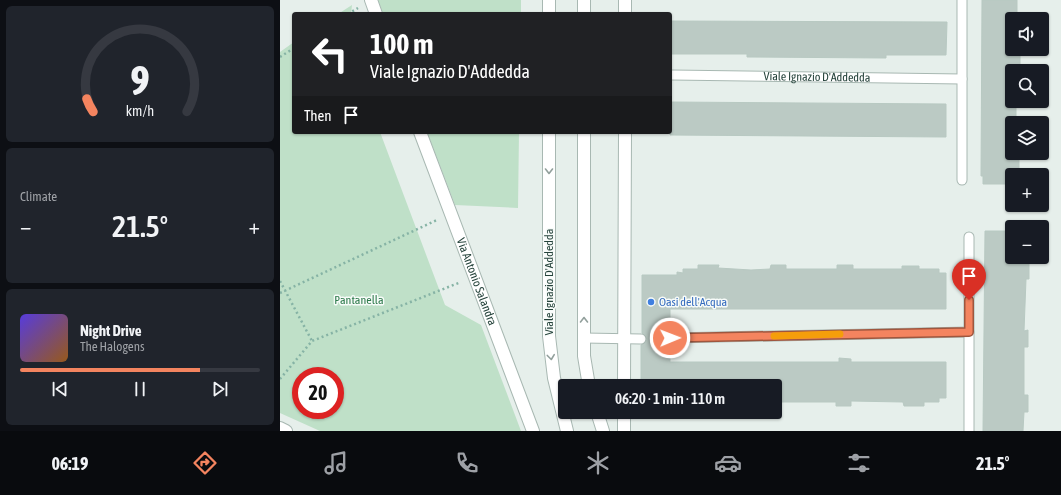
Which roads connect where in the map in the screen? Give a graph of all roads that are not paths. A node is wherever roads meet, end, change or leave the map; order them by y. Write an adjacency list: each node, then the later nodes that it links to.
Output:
1 (371, 0): 6 (street)
2 (548, 0): 7 (street)
3 (584, 0): 8 (street)
4 (625, 0): 9 (street)
5 (962, 0): 11 (lane)
6 (375, 12)
7 (549, 12)
8 (584, 12)
9 (625, 12)
10 (672, 75): 11 (lane, Viale Ignazio D'Addedda)
11 (962, 79): 16 (lane)
12 (421, 134): 29 (street, Via Antonio Salandra)
13 (549, 134): 30 (street, Viale Ignazio D'Addedda, one-way to 30)
14 (584, 134): 19 (street, one-way to 14)
15 (625, 134): 21 (street)
16 (962, 180)
17 (969, 237): 18 (lane)
18 (969, 332): 20 (lane); 33 (lane)
19 (584, 338): 21 (lane); 23 (street)
20 (670, 338)
21 (624, 339): 22 (lane); 24 (street)
22 (641, 339)
23 (587, 379)
24 (624, 379)
25 (599, 419): 31 (street)
26 (624, 419): 32 (street)
27 (280, 428): 28 (street)
28 (286, 431)
29 (533, 431)
30 (567, 431)
31 (603, 431)
32 (624, 431)
33 (969, 431)

